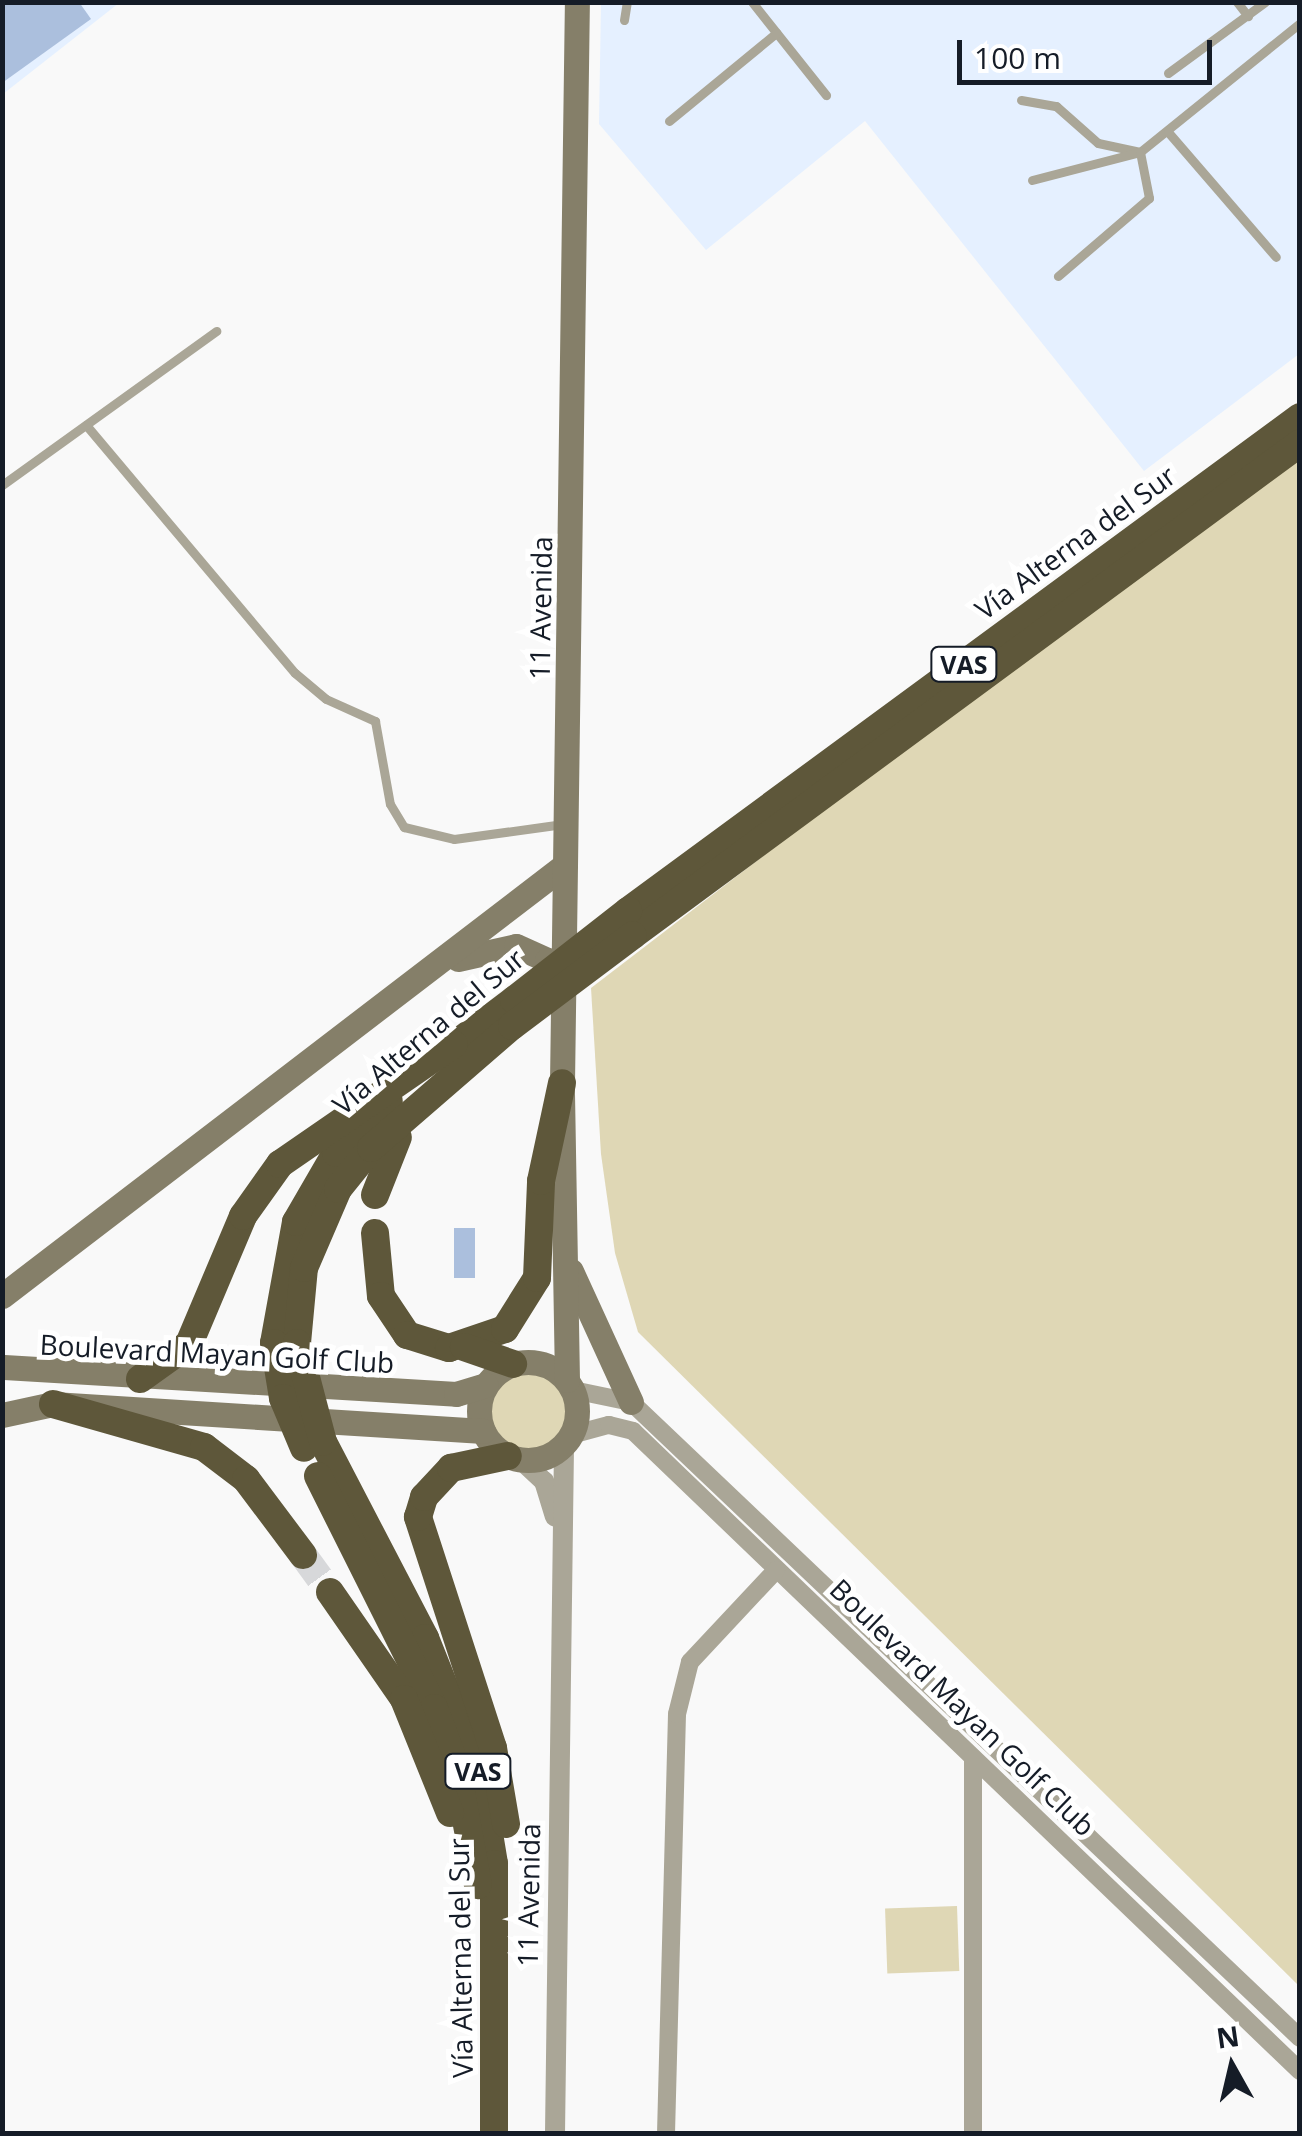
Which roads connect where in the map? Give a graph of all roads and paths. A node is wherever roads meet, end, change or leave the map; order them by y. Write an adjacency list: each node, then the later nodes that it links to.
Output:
1 (577, 2): 24 (main road, 11 Avenida)
2 (627, 2): 7 (lane)
3 (752, 2): 9 (lane)
4 (1237, 2): 6 (lane)
5 (1265, 2): 6 (lane)
6 (1248, 16): 10 (lane)
7 (624, 20)
8 (1300, 23): 14 (lane)
9 (776, 33): 11 (lane); 13 (lane)
10 (1168, 73)
11 (826, 96)
12 (1022, 100): 15 (lane)
13 (669, 122)
14 (1168, 132): 15 (lane); 17 (lane)
15 (1140, 152): 16 (lane); 18 (lane)
16 (1032, 180)
17 (1276, 257)
18 (1058, 276)
19 (216, 331): 21 (lane)
20 (1300, 417): 26 (highway, Vía Alterna del Sur / VAS)
21 (86, 425): 23 (lane); 24 (lane)
22 (1300, 443): 26 (highway, Vía Alterna del Sur / VAS)
23 (2, 485)
24 (566, 824): 25 (main road, 11 Avenida)
25 (565, 865): 27 (main road); 28 (main road, 11 Avenida)
26 (630, 923): 29 (highway, Vía Alterna del Sur / VAS, bridge)
27 (426, 973): 28 (main road); 36 (main road)
28 (564, 990): 31 (main road, 11 Avenida)
29 (509, 1021): 30 (highway, Vía Alterna del Sur / VAS); 32 (highway); 39 (highway, Vía Alterna del Sur / VAS)
30 (454, 1044): 39 (highway, Vía Alterna del Sur / VAS); 43 (highway)
31 (562, 1083): 33 (main road, 11 Avenida); 40 (highway)
32 (375, 1195)
33 (564, 1214): 35 (main road, 11 Avenida); 41 (main road, 11 Avenida)
34 (375, 1233): 40 (highway)
35 (565, 1253): 44 (main road, 11 Avenida); 46 (main road)
36 (24, 1280): 37 (main road); 38 (main road)
37 (2, 1296)
38 (2, 1306)
39 (286, 1343): 51 (highway, Vía Alterna del Sur / VAS, bridge)
40 (464, 1347): 41 (highway)
41 (525, 1363): 44 (main road); 45 (main road)
42 (4, 1365): 43 (main road, Boulevard Mayan Golf Club); 48 (main road)
43 (140, 1379): 45 (main road, Boulevard Mayan Golf Club)
44 (570, 1385): 46 (street); 50 (main road)
45 (486, 1386): 49 (main road)
46 (632, 1402): 60 (street, Boulevard Mayan Golf Club)
47 (53, 1404): 48 (main road); 49 (main road); 53 (highway)
48 (2, 1415)
49 (483, 1431): 52 (main road)
50 (567, 1440): 52 (main road); 54 (street, Boulevard Mayan Golf Club); 56 (street, 11 Avenida)
51 (314, 1445): 58 (highway, Vía Alterna del Sur / VAS); 59 (highway, Vía Alterna del Sur / VAS)
52 (514, 1457): 56 (street, 11 Avenida); 59 (highway)
53 (303, 1555)
54 (776, 1570): 57 (street, Boulevard Mayan Golf Club); 65 (street)
55 (330, 1592): 58 (highway)
56 (562, 1597): 64 (street, 11 Avenida)
57 (973, 1758): 61 (street, Boulevard Mayan Golf Club); 66 (street)
58 (476, 1868): 62 (highway, Vía Alterna del Sur / VAS)
59 (496, 1935): 63 (highway, Vía Alterna del Sur / VAS)
60 (1300, 2038)
61 (1300, 2072)
62 (477, 2134)
63 (494, 2134)
64 (555, 2134)
65 (666, 2134)
66 (973, 2134)

